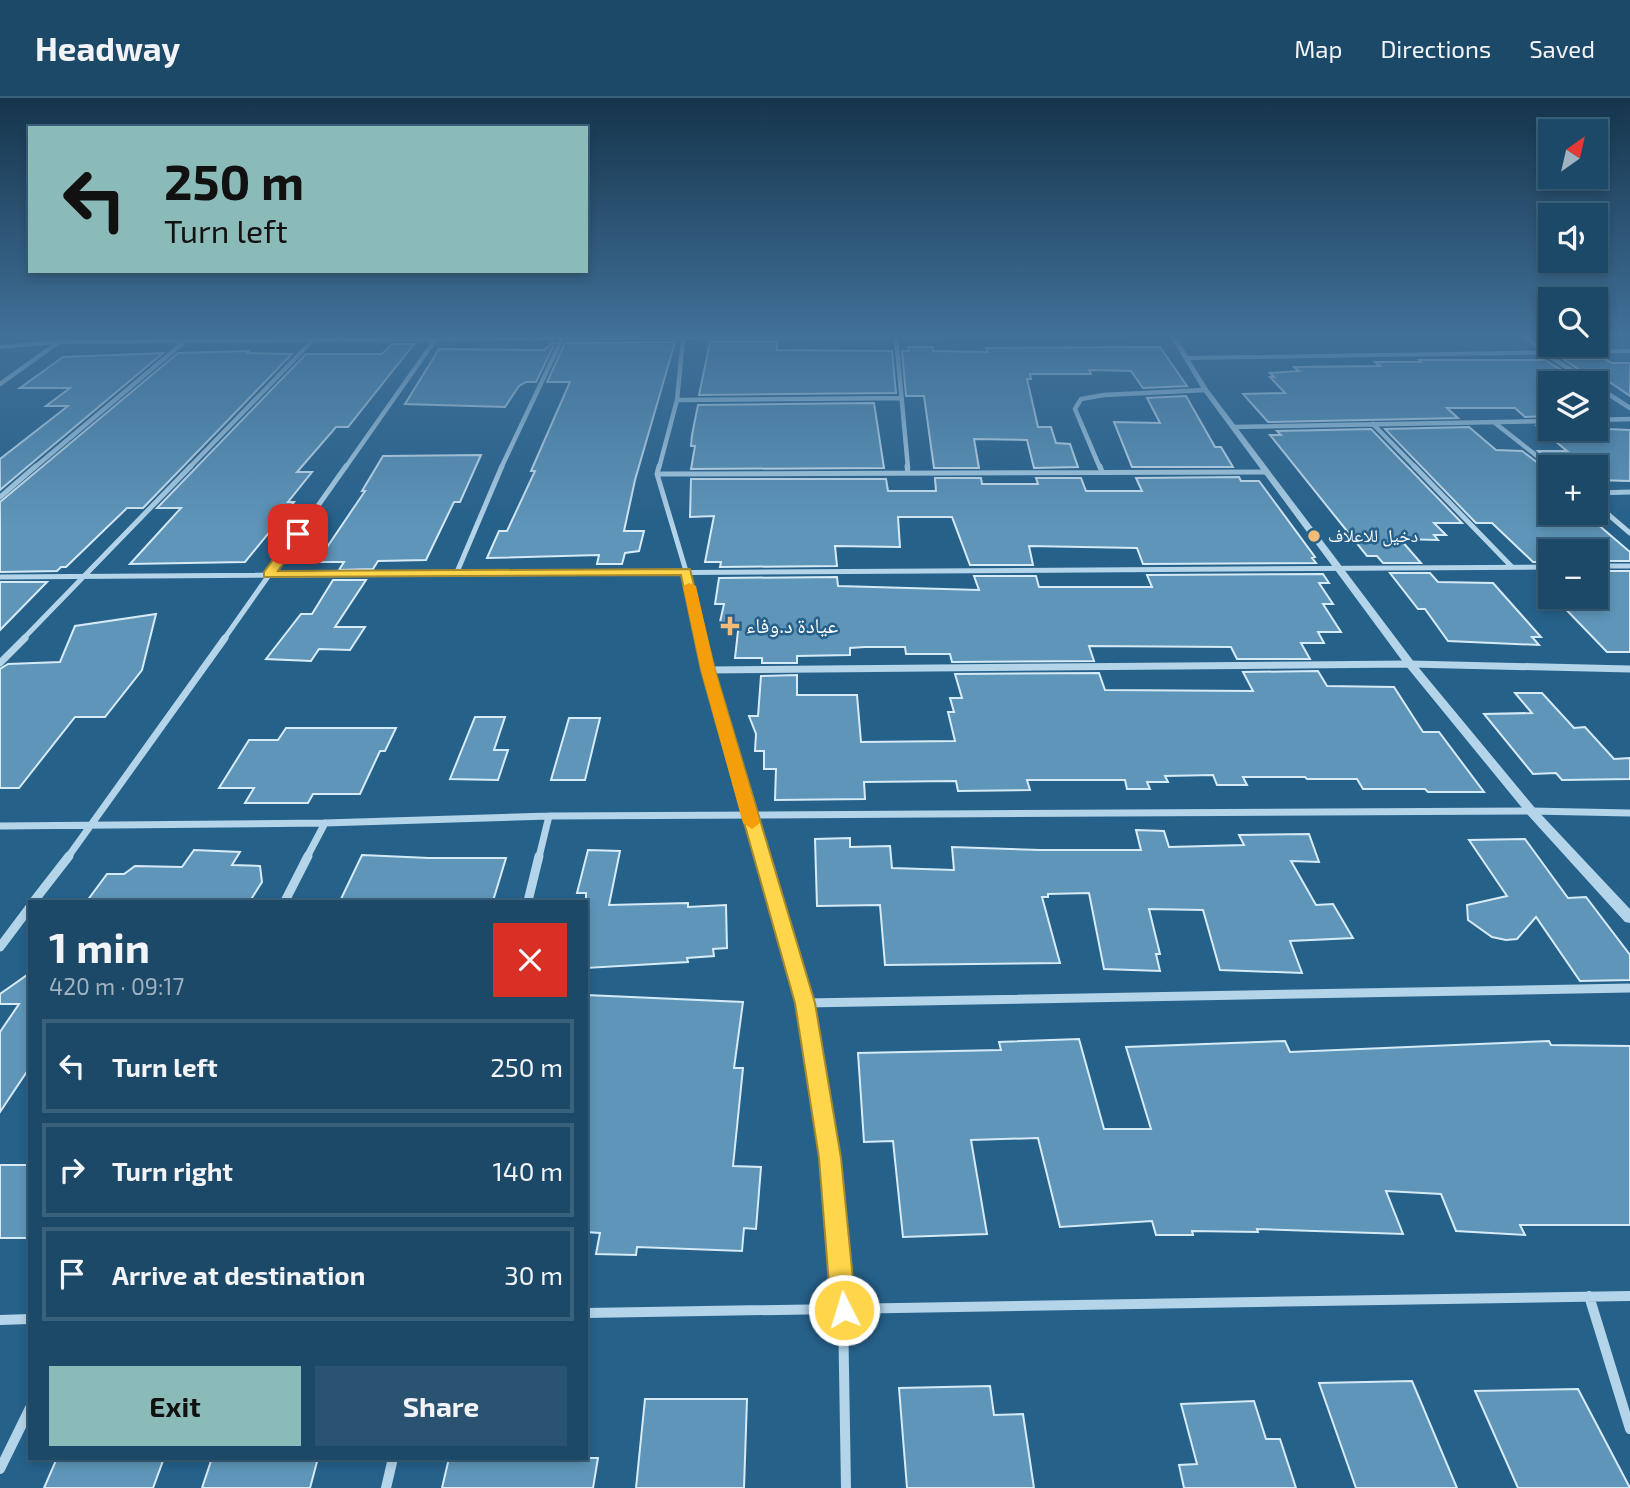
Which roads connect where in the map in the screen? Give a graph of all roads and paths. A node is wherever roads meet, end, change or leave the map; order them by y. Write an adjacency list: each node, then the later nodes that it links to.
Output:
1 (118, 398): 24 (street)
2 (257, 398): 34 (street)
3 (394, 398): 35 (street)
4 (533, 398): 33 (street)
5 (901, 398): 9 (street); 20 (street)
6 (1090, 398): 18 (street)
7 (1211, 398): 16 (street)
8 (1614, 398): 10 (street)
9 (677, 400): 21 (street)
10 (1630, 408)
11 (1630, 419): 12 (street)
12 (1608, 420)
13 (1538, 421): 14 (street)
14 (1495, 423): 15 (street); 17 (street)
15 (1373, 424): 16 (street); 29 (street)
16 (1233, 427): 19 (street)
17 (1538, 457)
18 (1102, 472): 19 (street); 20 (street)
19 (1266, 472): 31 (street)
20 (908, 473): 21 (street)
21 (657, 474): 32 (street)
22 (1630, 492): 23 (street)
23 (1608, 493)
24 (0, 497)
25 (1608, 514): 26 (street)
26 (1630, 533)
27 (1608, 566): 28 (street)
28 (1630, 566)
29 (1512, 567): 30 (street); 31 (street)
30 (1538, 567)
31 (1338, 568): 32 (street); 38 (street)
32 (686, 571): 33 (street); 40 (street)
33 (457, 572): 35 (street)
34 (86, 575): 35 (street); 36 (street); 37 (street)
35 (269, 575): 47 (street)
36 (0, 577)
37 (0, 663)
38 (1410, 664): 39 (street); 40 (street); 41 (street)
39 (1630, 669)
40 (708, 670): 44 (street)
41 (1531, 811): 42 (street); 44 (street); 52 (street)
42 (1630, 813)
43 (549, 816): 44 (street); 45 (street); 50 (street)
44 (749, 816): 55 (street)
45 (325, 823): 47 (street); 49 (street)
46 (0, 826): 47 (street)
47 (92, 826): 48 (street)
48 (35, 900)
49 (286, 900)
50 (528, 900)
51 (28, 910): 53 (street)
52 (1630, 918)
53 (0, 947)
54 (1630, 988): 55 (street)
55 (805, 1003): 58 (street)
56 (1589, 1296): 57 (street); 58 (street); 63 (street)
57 (1630, 1296)
58 (844, 1310): 59 (street); 67 (street)
59 (588, 1313)
60 (28, 1319): 61 (street)
61 (0, 1320)
62 (28, 1412): 65 (street)
63 (1630, 1429)
64 (393, 1460): 66 (street)
65 (0, 1469)
66 (386, 1488)
67 (846, 1488)

